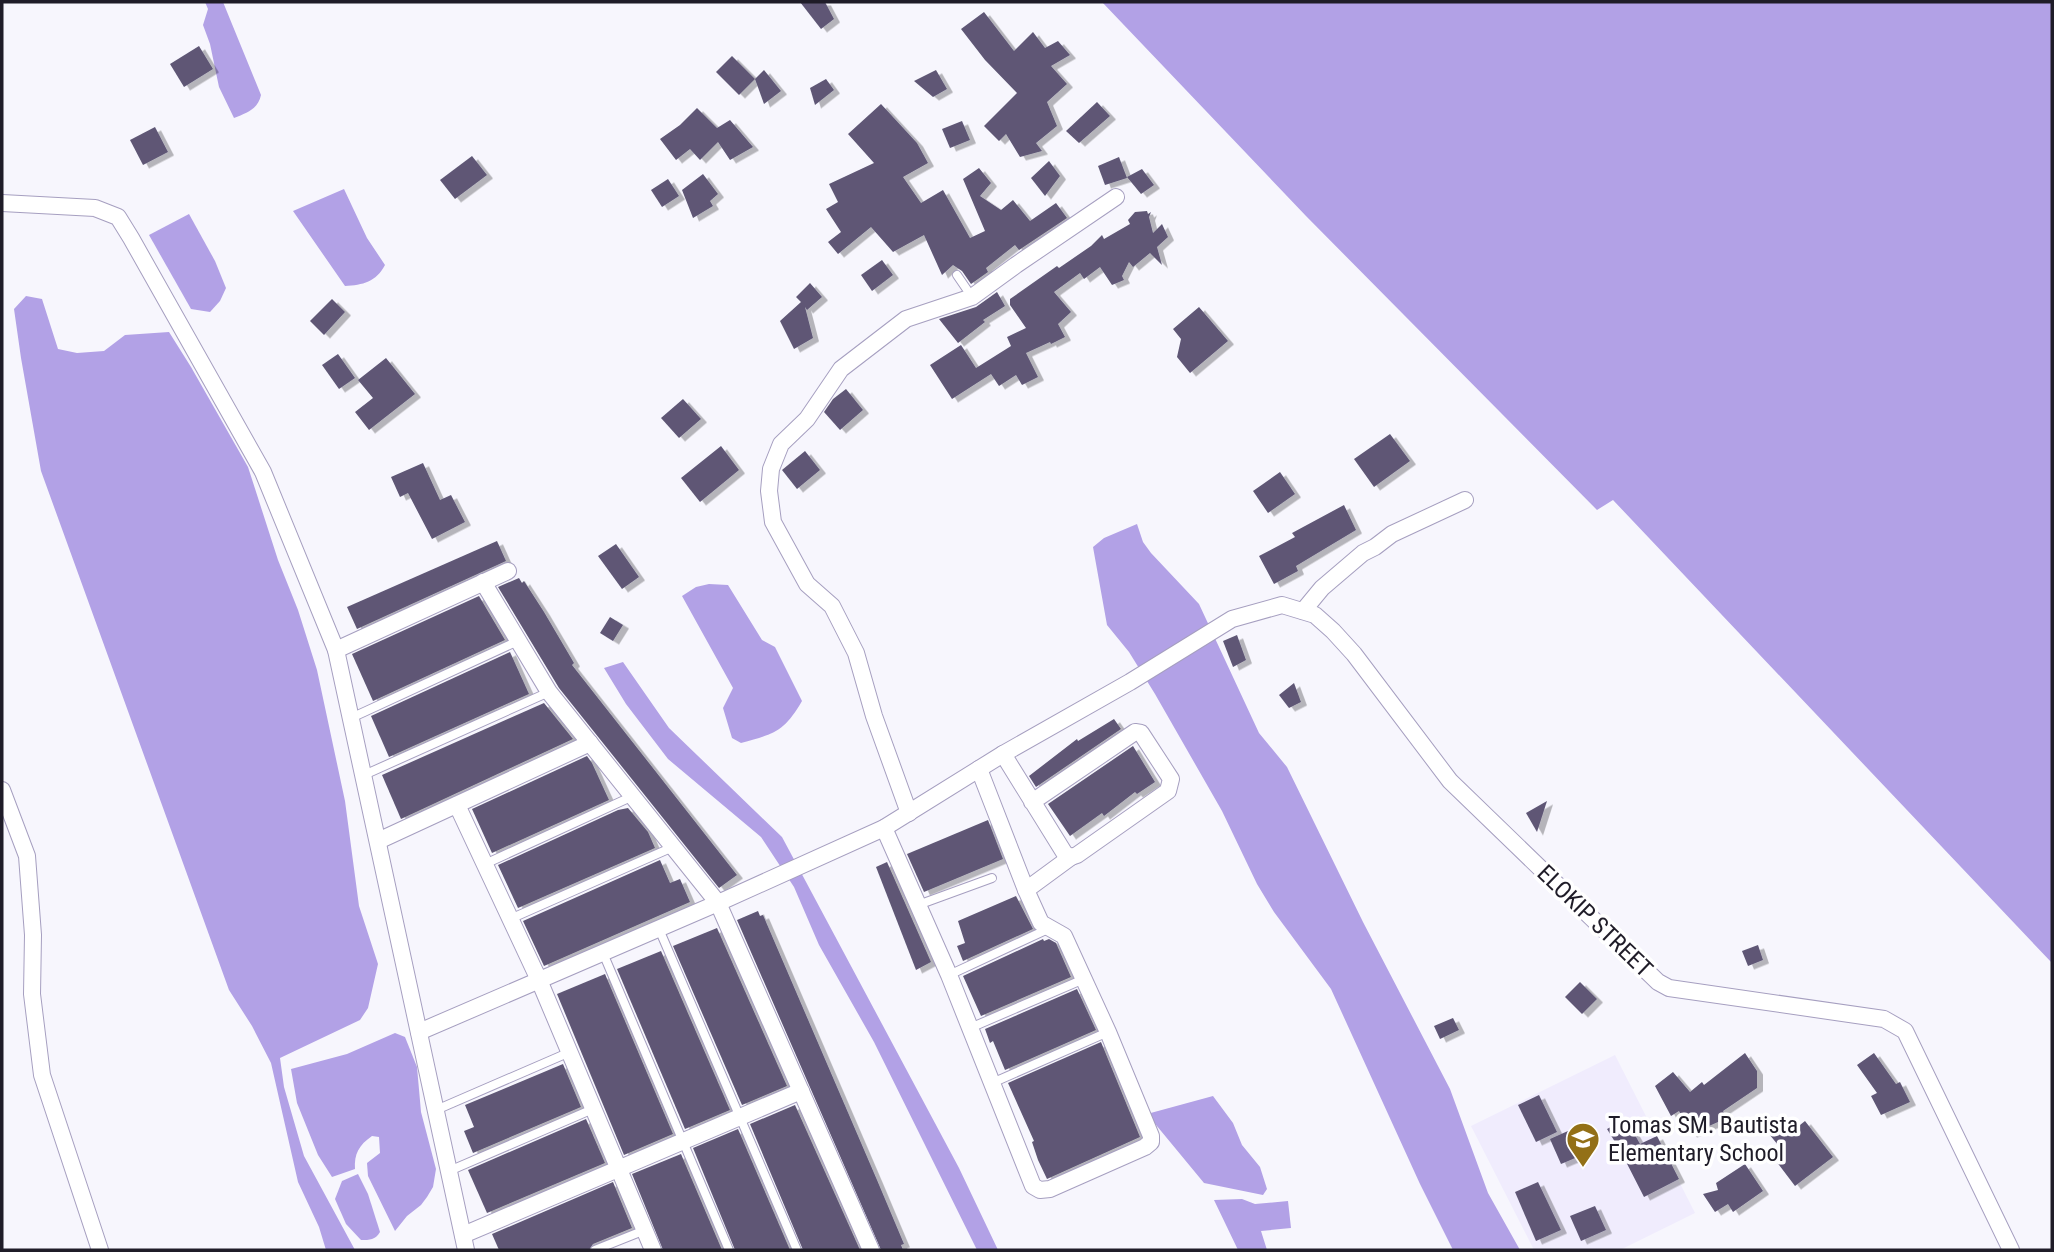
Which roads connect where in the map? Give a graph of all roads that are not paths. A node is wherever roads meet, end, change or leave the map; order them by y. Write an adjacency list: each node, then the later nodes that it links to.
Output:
1 (1116, 197): 4 (street)
2 (2, 203): 10 (street)
3 (957, 275): 4 (lane)
4 (972, 297): 21 (street)
5 (1465, 500): 8 (street)
6 (509, 571): 7 (street)
7 (483, 582): 9 (street); 10 (street)
8 (1303, 611): 14 (street, ELOKIP STREET); 58 (street, ELOKIP STREET)
9 (518, 640): 11 (street); 12 (lane)
10 (337, 650): 12 (street)
11 (549, 692): 13 (street); 16 (lane)
12 (351, 718): 16 (street)
13 (590, 743): 18 (street); 20 (street)
14 (1003, 754): 15 (street, ELOKIP STREET); 19 (street)
15 (979, 769): 21 (street, ELOKIP STREET); 28 (street)
16 (364, 775): 23 (street)
17 (2, 790): 52 (street)
18 (633, 796): 24 (street); 26 (lane)
19 (1032, 802): 25 (street); 25 (street)
20 (457, 805): 23 (street); 26 (street)
21 (909, 813): 22 (street, ELOKIP STREET)
22 (884, 828): 29 (street, ELOKIP STREET); 30 (street)
23 (378, 841): 39 (street)
24 (673, 847): 29 (street); 31 (lane)
25 (1071, 857): 28 (street)
26 (485, 864): 31 (street)
27 (992, 878): 30 (lane)
28 (1026, 890): 32 (street)
29 (718, 903): 33 (street, ELOKIP STREET); 43 (street)
30 (918, 905): 35 (street)
31 (510, 919): 37 (street)
32 (1050, 928): 35 (lane); 36 (street)
33 (659, 929): 34 (street, ELOKIP STREET); 46 (lane)
34 (603, 953): 37 (street, ELOKIP STREET); 47 (lane)
35 (950, 975): 38 (street)
36 (1084, 979): 38 (lane); 40 (street)
37 (539, 980): 39 (street, ELOKIP STREET); 41 (street)
38 (971, 1028): 42 (street)
39 (419, 1032): 45 (street)
40 (1108, 1032): 42 (lane); 42 (street)
41 (570, 1052): 44 (street); 45 (lane)
42 (992, 1083)
43 (801, 1091): 46 (street); 57 (street)
44 (593, 1109): 48 (street); 49 (lane)
45 (436, 1110): 49 (street)
46 (740, 1117): 47 (street); 56 (lane)
47 (683, 1141): 48 (street); 55 (lane)
48 (619, 1168): 50 (street); 51 (street)
49 (449, 1171): 51 (street)
50 (645, 1230): 53 (lane); 54 (street)
51 (465, 1242)
52 (100, 1250)
53 (595, 1250)
54 (653, 1250)
55 (729, 1250)
56 (797, 1250)
57 (871, 1250)
58 (2011, 1250)

